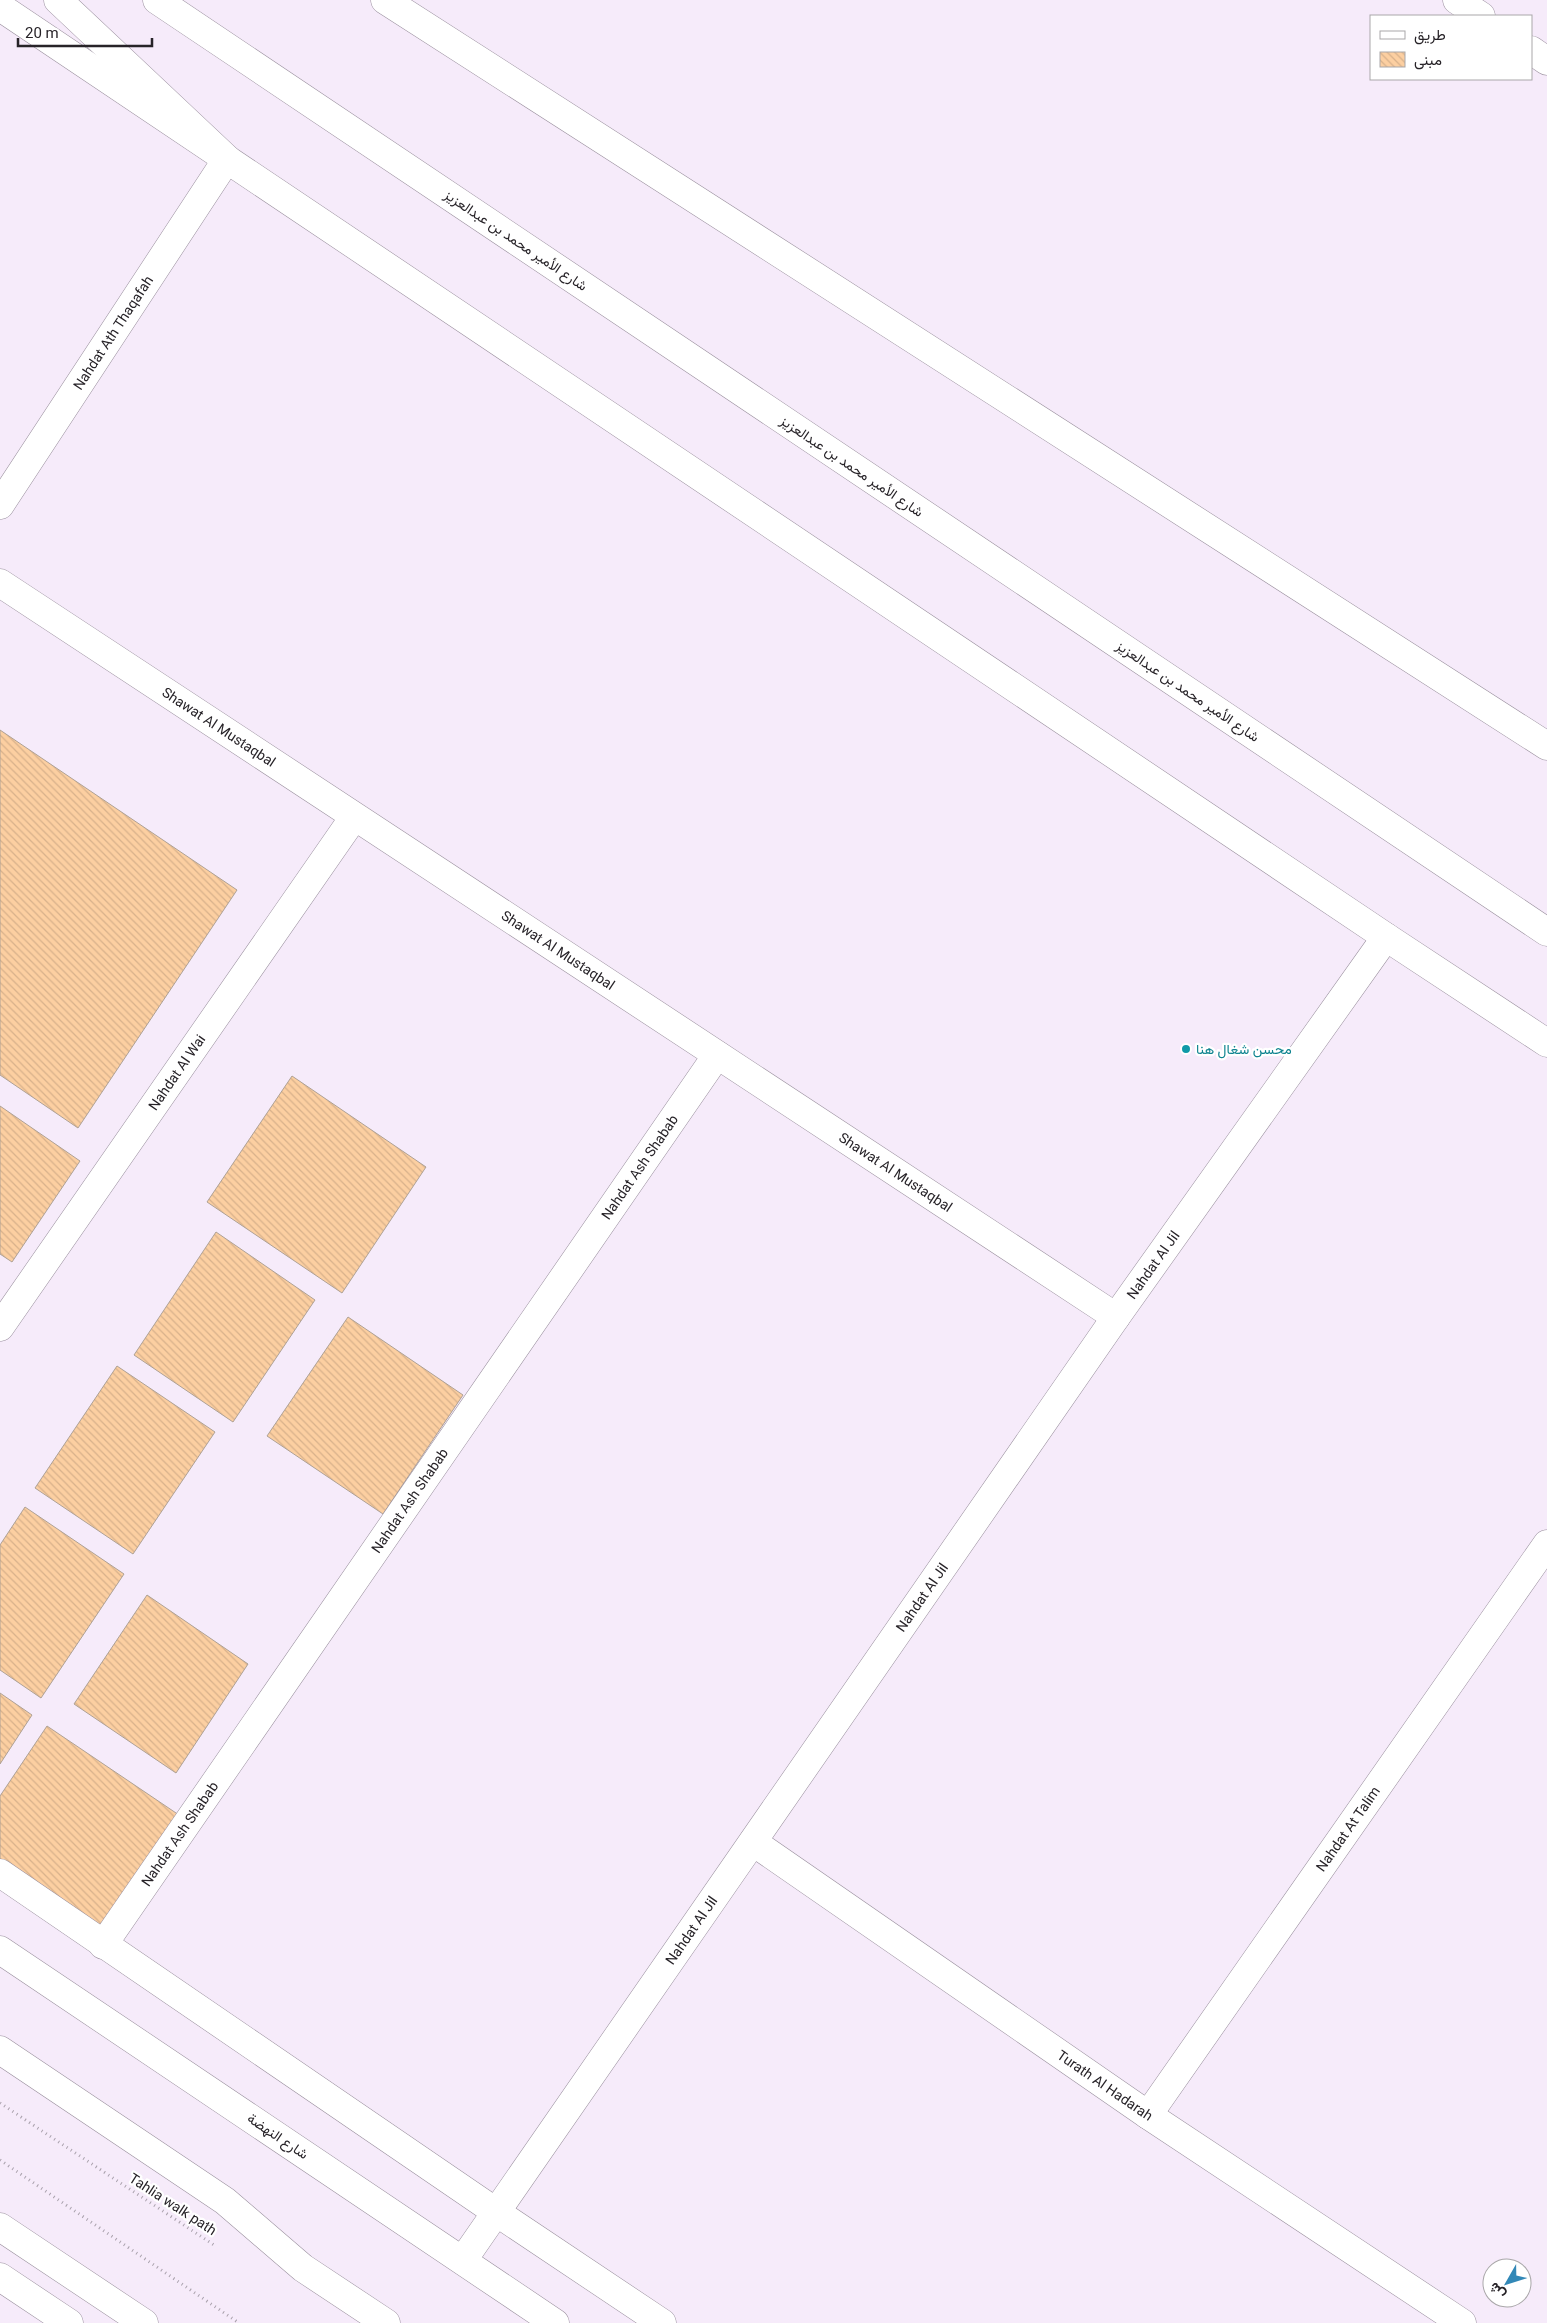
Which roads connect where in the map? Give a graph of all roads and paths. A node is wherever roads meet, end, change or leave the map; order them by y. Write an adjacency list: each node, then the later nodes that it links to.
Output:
1 (58, 0): 9 (street)
2 (157, 0): 14 (street, شارع الأمير محمد بن عبدالعزيز)
3 (385, 0): 12 (street)
4 (1457, 0): 6 (street)
5 (0, 8): 9 (street)
6 (1480, 15)
7 (1532, 51): 8 (street)
8 (1547, 61)
9 (227, 160): 10 (street, Nahdat Ath Thaqafah); 15 (street)
10 (0, 505)
11 (0, 583): 13 (street, Shawat Al Mustaqbal)
12 (1547, 746)
13 (354, 817): 17 (street, Shawat Al Mustaqbal); 19 (street, Nahdat Al Wai)
14 (1547, 932)
15 (1386, 937): 16 (street); 18 (street, Nahdat Al Jil)
16 (1547, 1042)
17 (717, 1055): 18 (street, Shawat Al Mustaqbal); 23 (street, Nahdat Ash Shabab)
18 (1116, 1317): 21 (street, Nahdat Al Jil)
19 (0, 1327)
20 (1547, 1544): 27 (street, Nahdat At Talim)
21 (753, 1842): 27 (street, Turath Al Hadarah); 29 (street, Nahdat Al Jil)
22 (0, 1873): 23 (street)
23 (103, 1945): 29 (street)
24 (0, 1950): 32 (street, شارع النهضة)
25 (0, 2050): 37 (street)
26 (0, 2103): 31 (path, Tahlia walk path)
27 (1148, 2115): 40 (street, Turath Al Hadarah)
28 (0, 2160): 36 (path)
29 (496, 2212): 32 (street, Nahdat Al Jil); 39 (street)
30 (0, 2227): 35 (street)
31 (217, 2246)
32 (463, 2260): 38 (street, شارع النهضة)
33 (0, 2277): 34 (street)
34 (69, 2323)
35 (144, 2323)
36 (239, 2323)
37 (386, 2323)
38 (555, 2323)
39 (662, 2323)
40 (1462, 2323)

